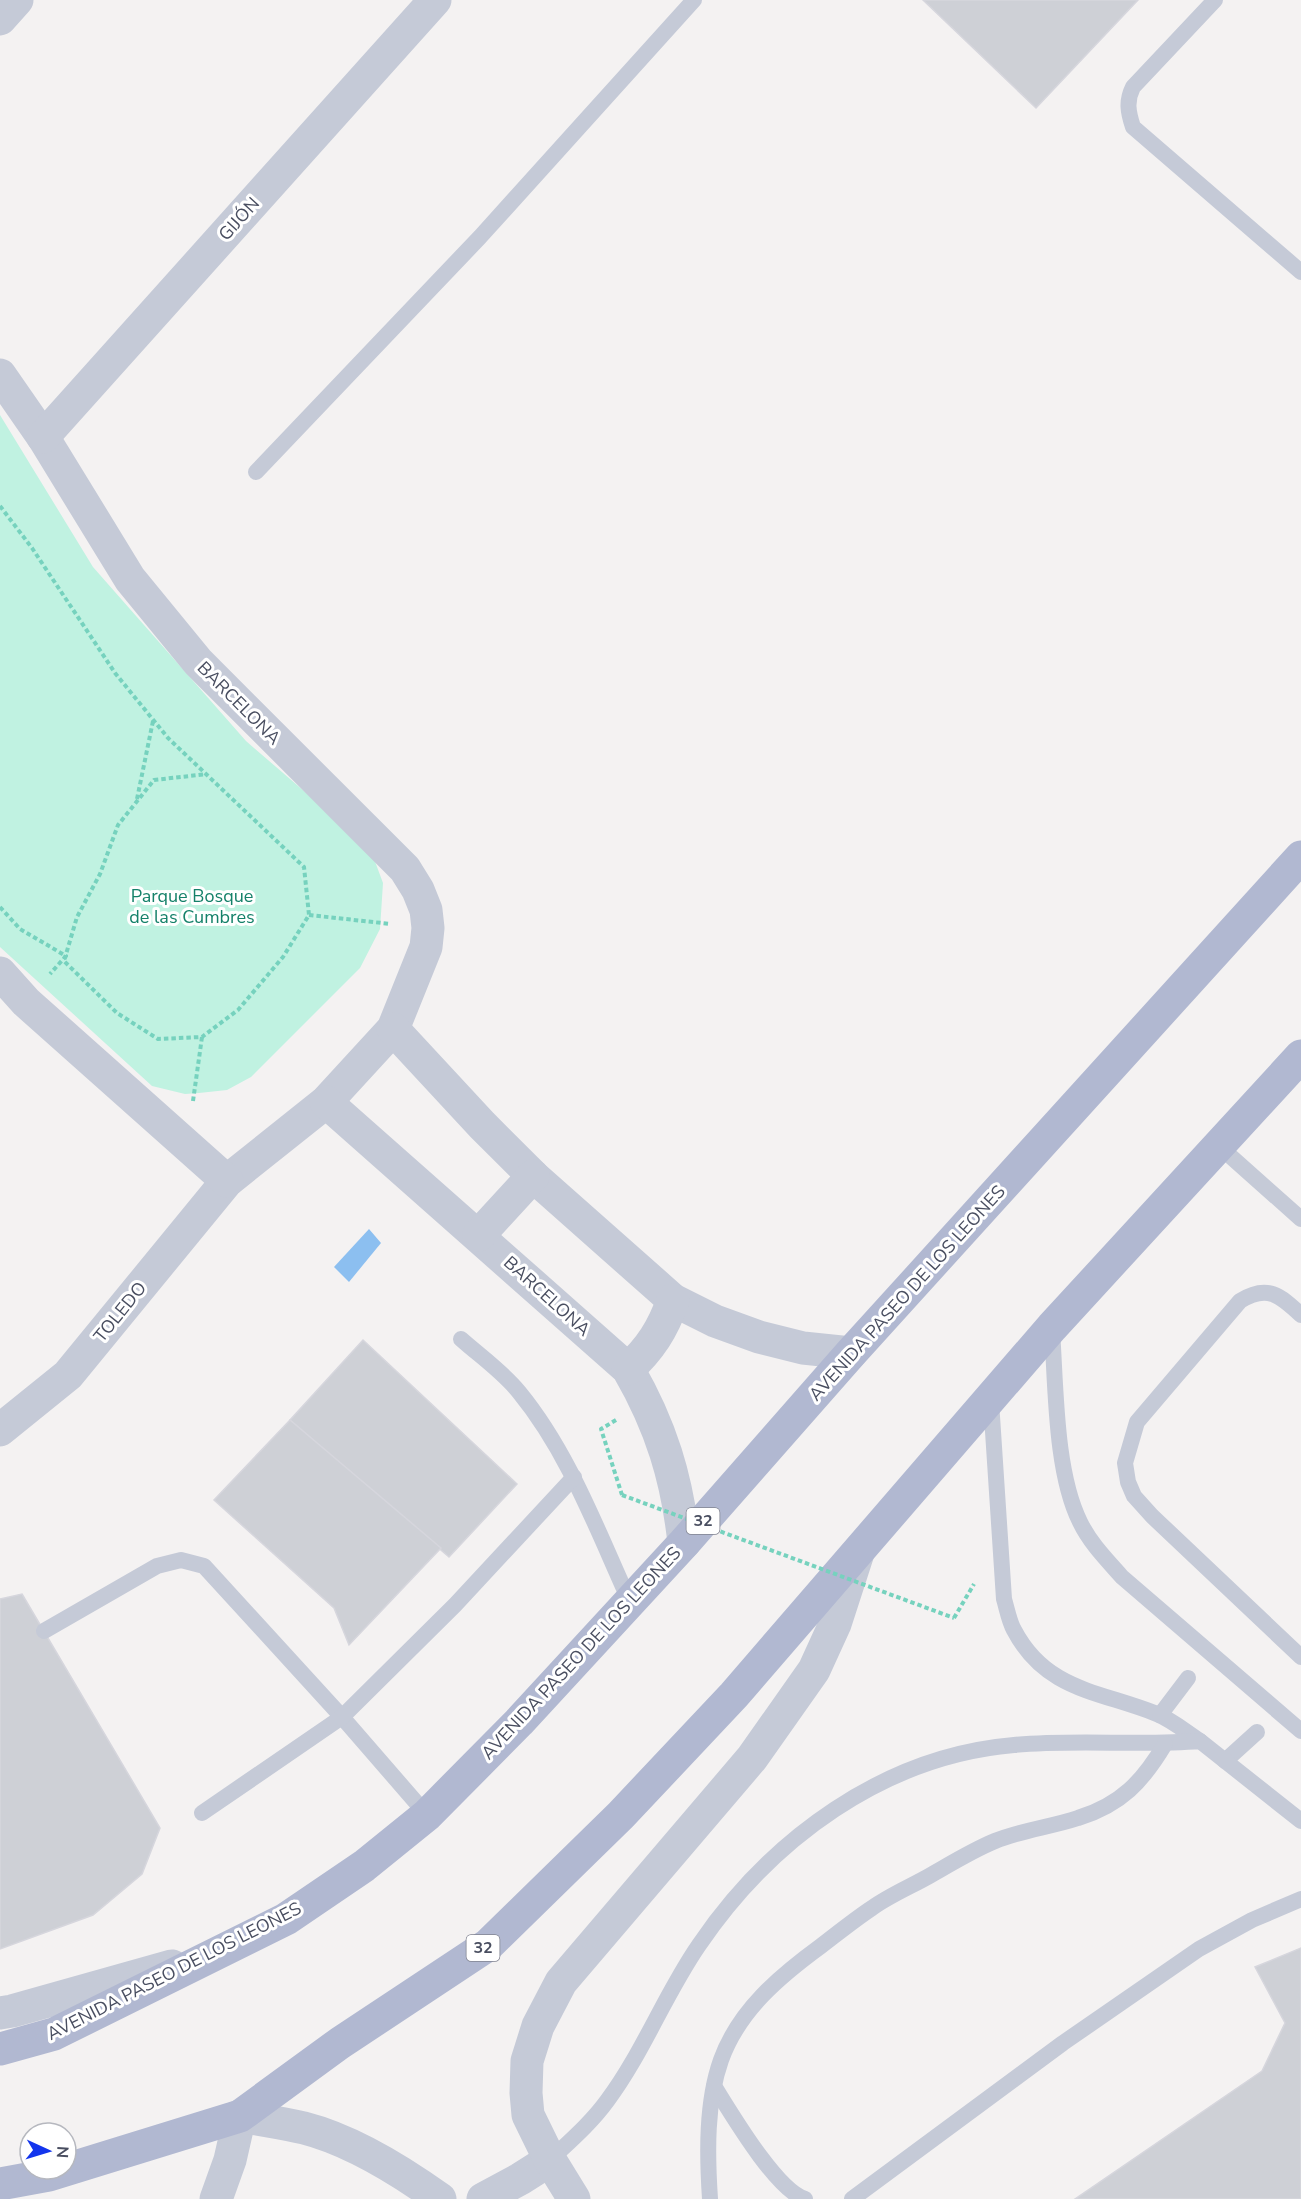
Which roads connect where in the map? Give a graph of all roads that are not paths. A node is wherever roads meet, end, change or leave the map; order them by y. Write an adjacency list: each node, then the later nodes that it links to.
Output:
1 (17, 0): 5 (street)
2 (435, 0): 8 (street, GIJÓN)
3 (694, 0): 9 (lane)
4 (1215, 0): 6 (lane)
5 (0, 19)
6 (1301, 272)
7 (0, 375): 8 (street, BARCELONA)
8 (43, 437): 12 (street, BARCELONA)
9 (256, 472)
10 (1301, 857): 24 (main road, AVENIDA PASEO DE LOS LEONES / 32)
11 (0, 973): 17 (street)
12 (393, 1029): 14 (street, BARCELONA); 16 (street)
13 (1301, 1056): 15 (main road, 32)
14 (326, 1102): 17 (street, BARCELONA); 19 (street, BARCELONA)
15 (1219, 1146): 18 (lane); 22 (main road, 32)
16 (533, 1176): 19 (street); 20 (street)
17 (227, 1181): 27 (street, TOLEDO)
18 (1301, 1219)
19 (479, 1235): 25 (street, BARCELONA)
20 (673, 1300): 24 (street); 25 (street)
21 (1301, 1315): 33 (lane)
22 (1052, 1327): 26 (main road, 32); 37 (lane)
23 (461, 1339): 28 (lane)
24 (851, 1353): 29 (main road, AVENIDA PASEO DE LOS LEONES / 32)
25 (628, 1369): 29 (street, BARCELONA)
26 (991, 1397): 30 (main road, 32); 35 (lane)
27 (0, 1430)
28 (574, 1478): 31 (lane); 36 (lane)
29 (684, 1544): 31 (main road, AVENIDA PASEO DE LOS LEONES / 32)
30 (858, 1553): 50 (main road, 32); 51 (street)
31 (630, 1602): 43 (main road, AVENIDA PASEO DE LOS LEONES / 32)
32 (44, 1631): 36 (lane)
33 (1301, 1657)
34 (1188, 1678): 35 (lane)
35 (1160, 1715): 39 (lane)
36 (342, 1718): 42 (lane); 43 (lane)
37 (1301, 1731)
38 (1257, 1732): 41 (lane)
39 (1200, 1741): 40 (lane); 41 (lane)
40 (1165, 1744): 49 (lane); 51 (lane)
41 (1225, 1761): 44 (lane)
42 (202, 1813)
43 (427, 1815): 46 (main road, AVENIDA PASEO DE LOS LEONES / 32)
44 (1301, 1821)
45 (1301, 1899): 59 (lane)
46 (218, 1953): 47 (street); 48 (main road, AVENIDA PASEO DE LOS LEONES / 32)
47 (0, 2013)
48 (0, 2049)
49 (714, 2086): 57 (lane); 58 (lane)
50 (240, 2116): 52 (main road, 32); 53 (street); 54 (street)
51 (550, 2160): 55 (street); 56 (street)
52 (0, 2184)
53 (216, 2199)
54 (440, 2199)
55 (483, 2199)
56 (574, 2199)
57 (710, 2199)
58 (805, 2199)
59 (852, 2199)

